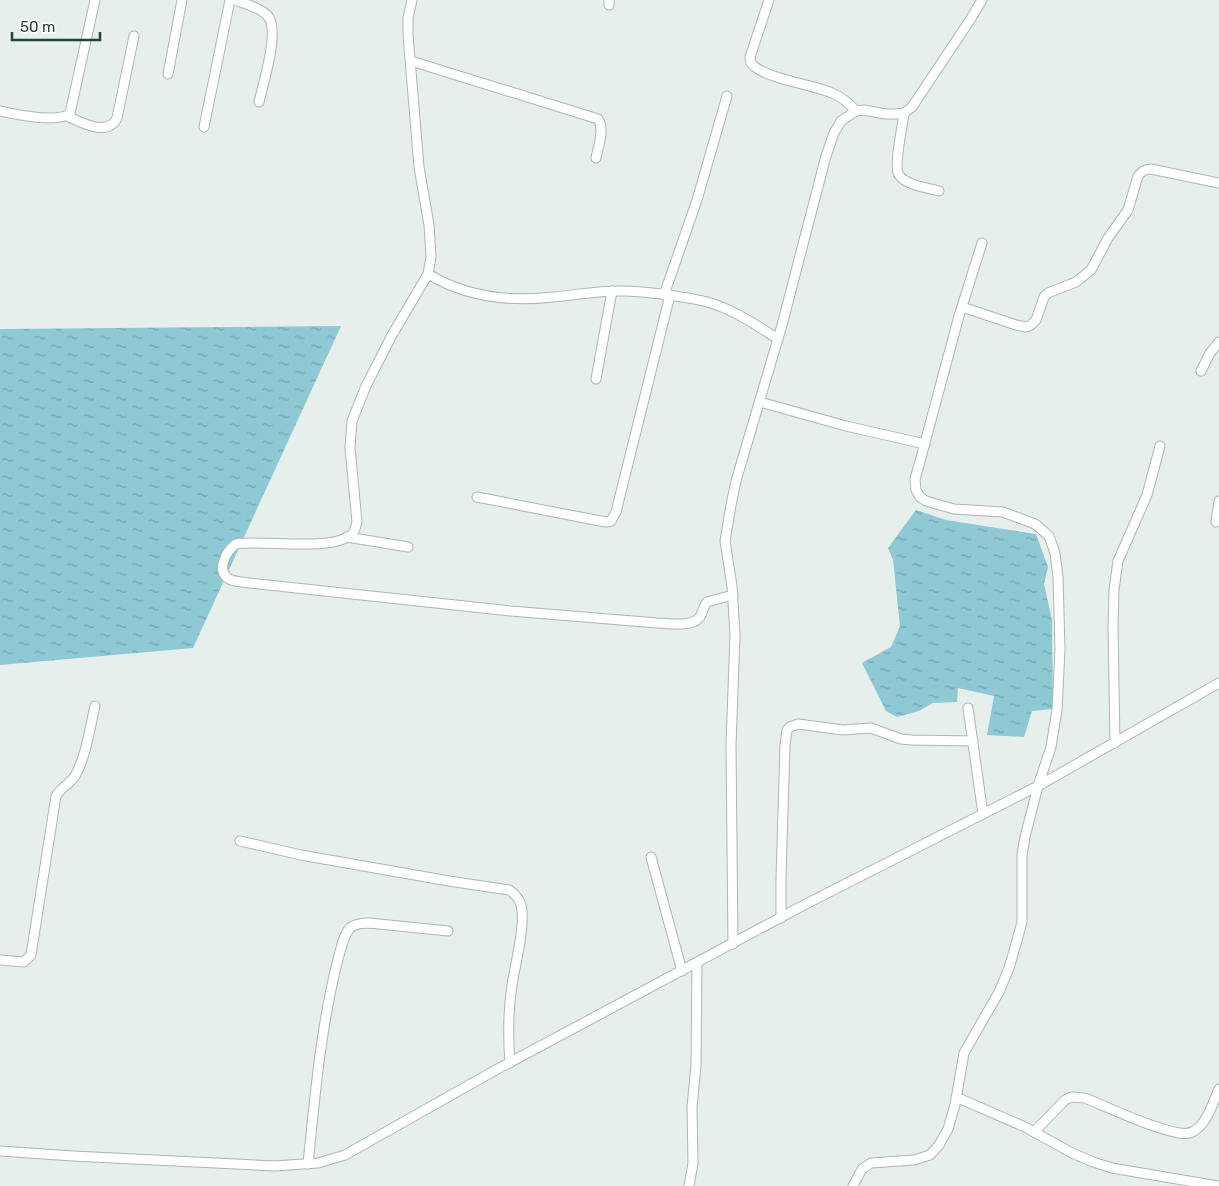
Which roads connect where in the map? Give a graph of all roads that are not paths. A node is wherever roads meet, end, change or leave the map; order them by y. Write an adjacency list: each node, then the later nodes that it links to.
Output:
1 (95, 0): 16 (street)
2 (182, 0): 10 (street)
3 (230, 0): 17 (street)
4 (235, 0): 12 (street)
5 (412, 0): 9 (street)
6 (769, 0): 14 (street)
7 (982, 0): 15 (street)
8 (134, 36): 16 (street)
9 (411, 61): 18 (street); 22 (street)
10 (168, 74)
11 (727, 96): 24 (street)
12 (259, 102)
13 (0, 111): 16 (street)
14 (856, 111): 15 (street); 26 (street)
15 (904, 113): 20 (street)
16 (67, 116)
17 (204, 127)
18 (596, 158)
19 (1219, 183): 25 (street)
20 (939, 191)
21 (982, 243): 25 (street)
22 (427, 277): 23 (street); 36 (street)
23 (612, 291): 24 (street); 29 (street)
24 (667, 295): 26 (street); 33 (street)
25 (962, 307): 31 (street)
26 (778, 340): 30 (street)
27 (1219, 342): 28 (street)
28 (1201, 371)
29 (596, 379)
30 (760, 402): 31 (street); 38 (street)
31 (925, 444): 44 (street)
32 (1160, 446): 43 (street)
33 (477, 497)
34 (1219, 501): 35 (street)
35 (1216, 522)
36 (347, 538): 37 (street); 38 (street)
37 (408, 547)
38 (733, 595): 50 (street)
39 (1219, 683): 43 (street)
40 (94, 706): 51 (street)
41 (968, 708): 42 (street)
42 (973, 741): 45 (street); 48 (street)
43 (1115, 743): 44 (street)
44 (1038, 786): 45 (street); 56 (street)
45 (983, 814): 48 (street)
46 (240, 841): 54 (street)
47 (651, 858): 53 (street)
48 (781, 918): 50 (street)
49 (448, 931): 59 (street)
50 (733, 944): 52 (street)
51 (0, 960)
52 (697, 963): 53 (street); 60 (street)
53 (682, 971): 54 (street)
54 (510, 1063): 59 (street)
55 (1219, 1089): 57 (street)
56 (956, 1097): 57 (street); 61 (street)
57 (1034, 1132): 62 (street)
58 (0, 1151): 59 (street)
59 (308, 1164)
60 (689, 1186)
61 (853, 1186)
62 (1218, 1186)

